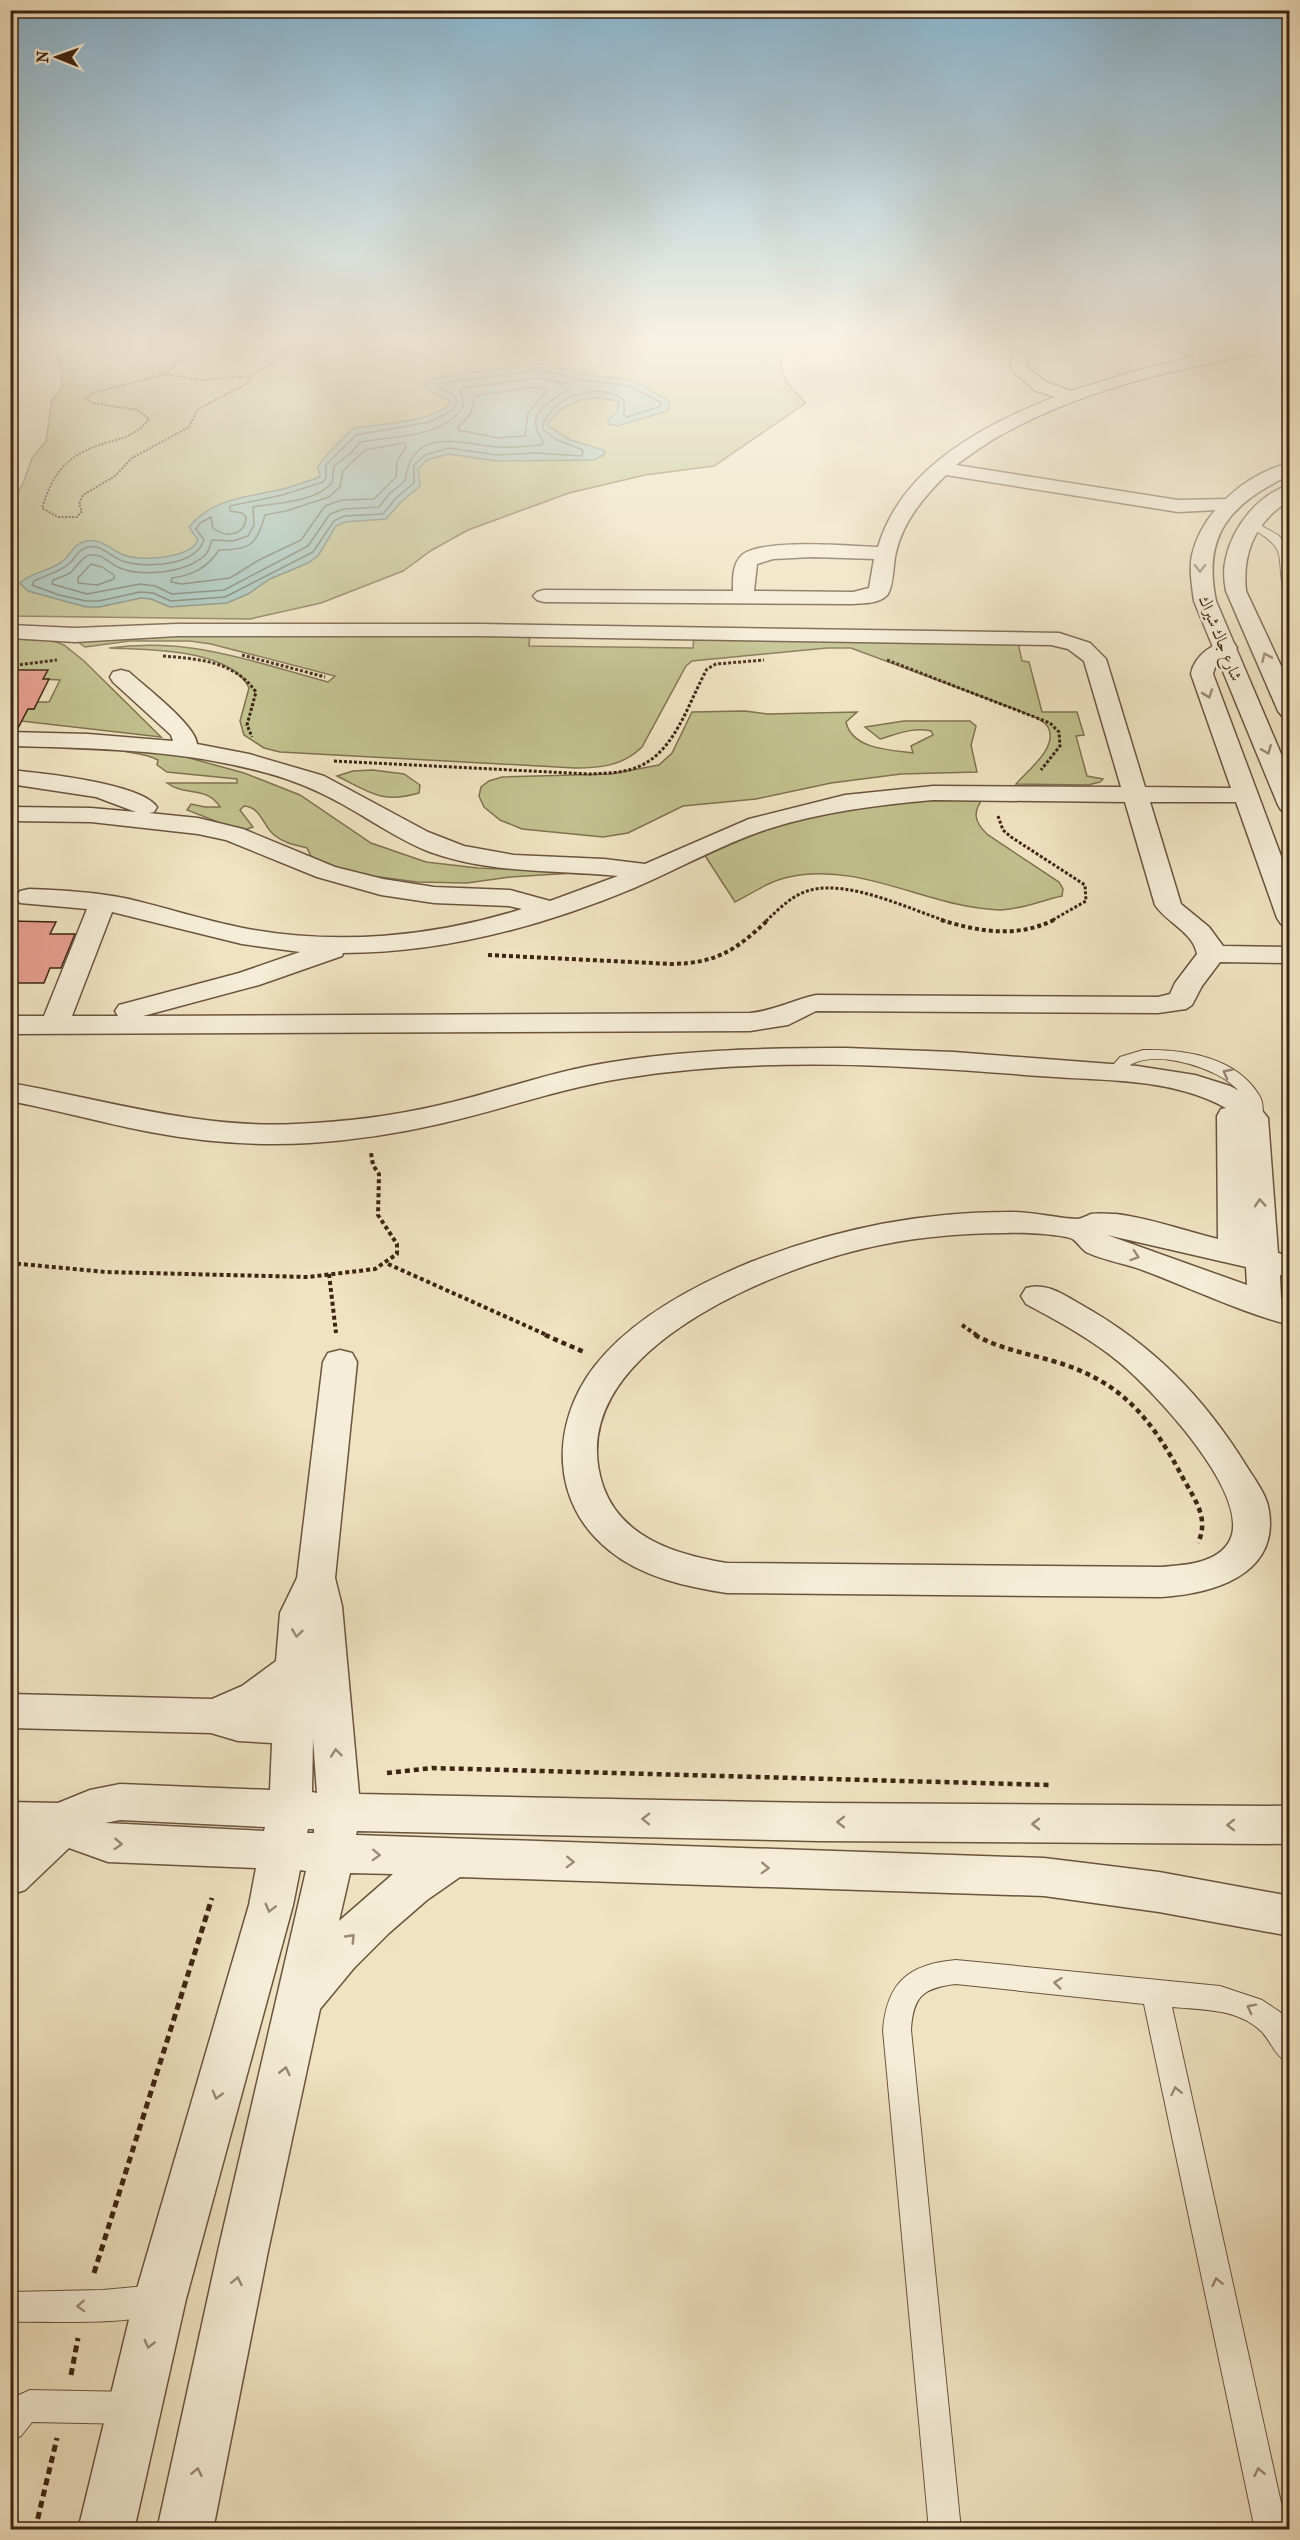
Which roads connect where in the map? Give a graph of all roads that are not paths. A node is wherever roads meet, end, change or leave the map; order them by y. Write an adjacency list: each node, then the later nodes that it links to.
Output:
1 (954, 459): 2 (street)
2 (939, 468): 5 (street); 9 (street)
3 (1290, 468): 6 (street, شارع جاك شيراك)
4 (1290, 491): 7 (street, شارع جاك شيراك)
5 (1178, 506): 6 (street); 8 (street)
6 (1231, 506): 8 (street, شارع جاك شيراك)
7 (1251, 523): 10 (lane); 16 (street, شارع جاك شيراك, one-way to 7)
8 (1212, 528): 14 (street, شارع جاك شيراك, one-way to 14)
9 (884, 553): 12 (street); 12 (street)
10 (1290, 593)
11 (544, 596): 12 (street)
12 (744, 597)
13 (10, 631): 20 (street)
14 (1226, 648): 21 (street, one-way to 21); 22 (street, شارع جاك شيراك, one-way to 22)
15 (121, 677): 18 (street)
16 (1290, 711)
17 (10, 739): 18 (street)
18 (185, 748): 25 (street)
19 (10, 777): 24 (street)
20 (1134, 794): 21 (street); 25 (street); 31 (street)
21 (1244, 795): 29 (street)
22 (1290, 805)
23 (10, 814): 24 (street)
24 (159, 821): 28 (street)
25 (648, 873): 28 (street)
26 (29, 897): 27 (street)
27 (102, 903): 30 (street); 34 (street)
28 (551, 909): 30 (street)
29 (1290, 918)
30 (345, 944): 34 (street)
31 (1211, 954): 32 (street); 34 (street)
32 (1290, 955)
33 (10, 1024): 34 (street)
34 (63, 1024)
35 (1116, 1073): 36 (street); 37 (street); 38 (lane, one-way to 35)
36 (10, 1092)
37 (1221, 1093): 38 (street); 40 (street)
38 (1253, 1118): 40 (street, one-way to 38)
39 (1087, 1231): 40 (street); 41 (street); 42 (street, one-way to 42)
40 (1263, 1261): 42 (street)
41 (1038, 1296)
42 (1277, 1309)
43 (340, 1362): 44 (street)
44 (316, 1578): 45 (street, one-way to 45); 46 (street)
45 (295, 1668): 48 (street); 49 (street)
46 (330, 1704): 49 (street); 54 (street, one-way to 46)
47 (10, 1712): 48 (street)
48 (212, 1716): 49 (street)
49 (293, 1722): 53 (street)
50 (10, 1821): 51 (street)
51 (67, 1822): 53 (street); 56 (street)
52 (1289, 1826): 54 (street, one-way to 54)
53 (286, 1830): 54 (street); 61 (street, one-way to 61)
54 (335, 1833): 55 (street, one-way to 55); 59 (street)
55 (454, 1858): 57 (street, one-way to 57); 59 (street, one-way to 55)
56 (10, 1876)
57 (1285, 1912)
58 (1155, 1992): 60 (lane, one-way to 58); 67 (lane, one-way to 67); 68 (lane, one-way to 58)
59 (301, 2000): 66 (street, one-way to 59)
60 (1290, 2050)
61 (160, 2299): 62 (lane, one-way to 62); 63 (street, one-way to 63)
62 (10, 2307)
63 (133, 2408): 64 (lane); 65 (street)
64 (10, 2425)
65 (106, 2529)
66 (185, 2529)
67 (945, 2529)
68 (1271, 2529)

